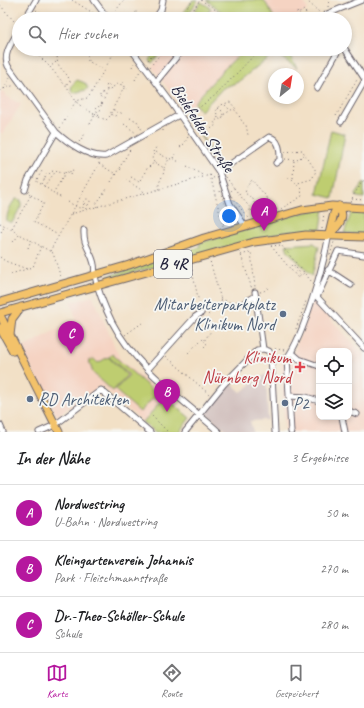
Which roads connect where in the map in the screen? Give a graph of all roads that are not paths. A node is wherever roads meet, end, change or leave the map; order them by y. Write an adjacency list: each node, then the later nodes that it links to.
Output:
1 (36, 0): 5 (street)
2 (94, 0): 6 (street)
3 (163, 0): 7 (street)
4 (362, 0): 8 (street)
5 (29, 12)
6 (103, 12)
7 (160, 12)
8 (337, 12)
9 (12, 45): 20 (street)
10 (136, 56): 15 (street, Bielefelder Straße)
11 (177, 56): 15 (street)
12 (335, 56): 17 (street)
13 (350, 56): 14 (street)
14 (363, 76)
15 (156, 82): 18 (street, Bielefelder Straße)
16 (364, 82): 19 (street)
17 (317, 88)
18 (181, 118): 20 (street); 22 (street, Bielefelder Straße)
19 (341, 122)
20 (56, 132): 23 (street)
21 (278, 160): 22 (street)
22 (219, 172): 26 (street, Bielefelder Straße)
23 (25, 190)
24 (338, 206): 25 (main road, B 4R); 26 (main road, B 4R); 28 (main road)
25 (364, 208)
26 (246, 226): 32 (main road, B 4R)
27 (84, 230): 32 (street)
28 (329, 234): 29 (main road, B 4R); 34 (main road, B 4R); 35 (street)
29 (364, 237)
30 (364, 255): 31 (street)
31 (328, 270): 33 (street); 35 (street)
32 (95, 275): 34 (street); 37 (main road, B 4R)
33 (351, 284)
34 (98, 285): 38 (main road, B 4R); 48 (street)
35 (315, 295): 43 (street); 45 (street)
36 (243, 301): 44 (street)
37 (0, 302)
38 (21, 306): 40 (main road, B 4R); 42 (main road)
39 (200, 310): 48 (street)
40 (0, 314): 42 (main road)
41 (0, 328): 46 (main road)
42 (10, 335): 46 (main road)
43 (364, 348)
44 (263, 349): 52 (street); 63 (street)
45 (292, 352): 47 (street); 49 (street)
46 (22, 362): 56 (main road)
47 (316, 365)
48 (148, 369): 52 (street)
49 (289, 396): 50 (street); 64 (street)
50 (316, 400)
51 (352, 412): 53 (street)
52 (199, 414): 61 (street); 62 (street)
53 (357, 414)
54 (343, 420): 65 (street)
55 (0, 425): 57 (street)
56 (55, 425): 58 (street); 59 (main road); 60 (street)
57 (3, 432)
58 (39, 432)
59 (59, 432)
60 (150, 432)
61 (185, 432)
62 (219, 432)
63 (275, 432)
64 (291, 432)
65 (345, 432)

